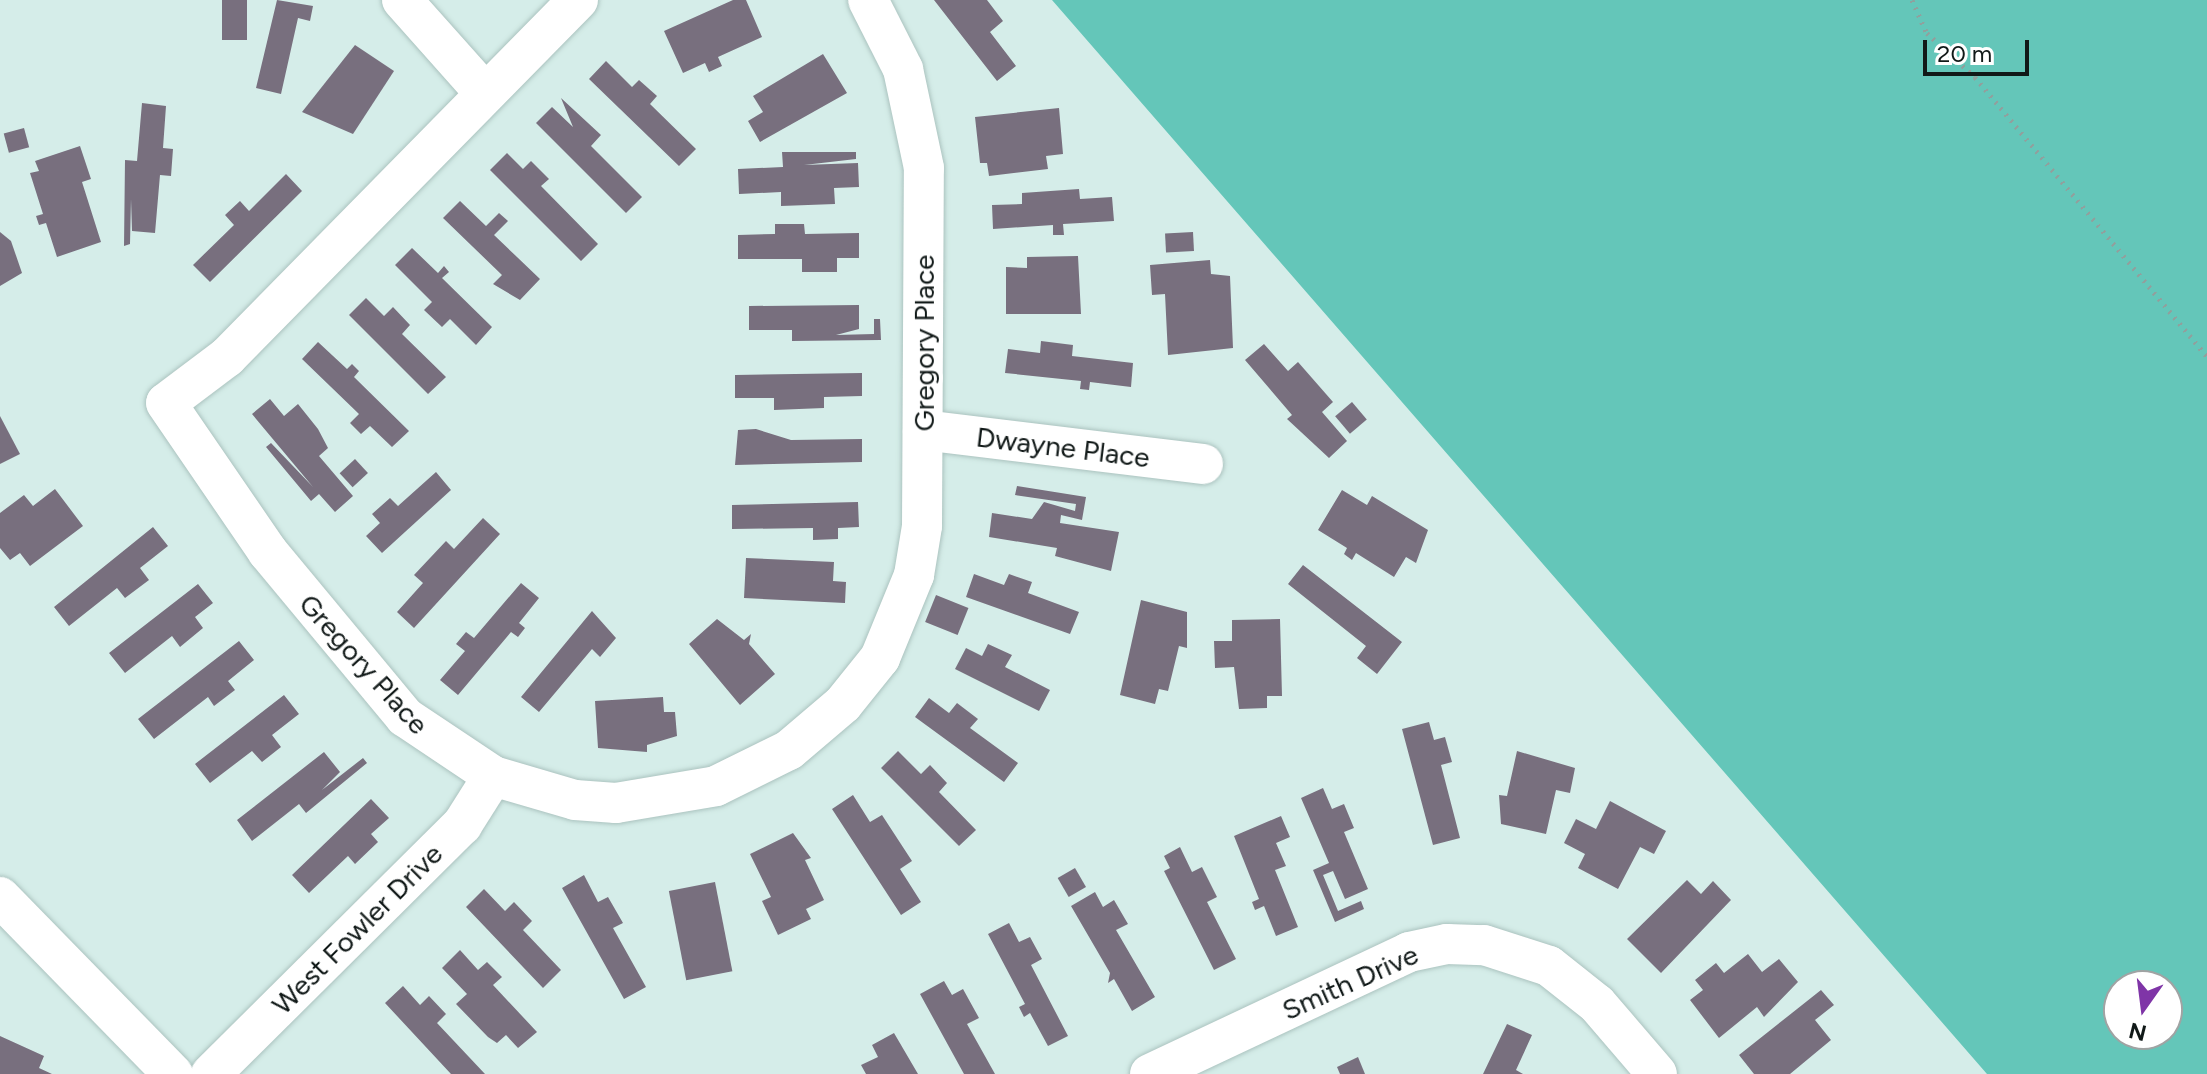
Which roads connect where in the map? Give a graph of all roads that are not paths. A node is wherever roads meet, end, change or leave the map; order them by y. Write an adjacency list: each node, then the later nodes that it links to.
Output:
1 (402, 0): 4 (street)
2 (578, 0): 4 (street, Gregory Place)
3 (868, 0): 5 (street, Gregory Place)
4 (485, 93): 7 (street, Gregory Place)
5 (923, 430): 6 (street, Dwayne Place); 7 (street, Gregory Place)
6 (1203, 464)
7 (493, 776): 10 (street, West Fowler Drive)
8 (0, 897): 9 (street)
9 (173, 1074)
10 (211, 1074)
11 (1150, 1074): 12 (street, Smith Drive)
12 (1657, 1074)

